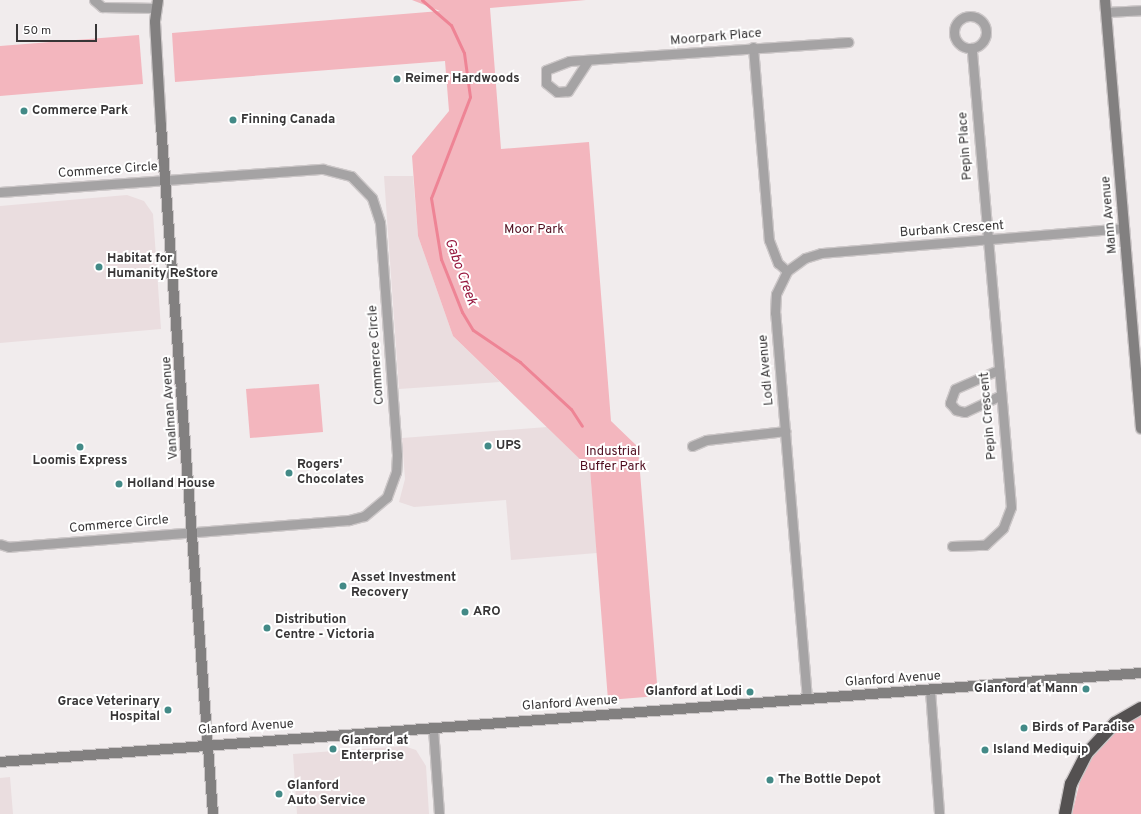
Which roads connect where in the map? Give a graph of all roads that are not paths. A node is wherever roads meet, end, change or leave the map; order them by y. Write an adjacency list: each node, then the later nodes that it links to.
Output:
1 (94, 0): 3 (street)
2 (1105, 0): 5 (main road, Mann Avenue)
3 (157, 4): 10 (main road, Vanalman Avenue)
4 (1141, 10): 5 (street)
5 (1106, 12): 12 (main road, Mann Avenue)
6 (848, 42): 7 (street, Moorpark Place)
7 (753, 47): 9 (street, Moorpark Place); 14 (street)
8 (972, 48): 13 (street, Pepin Place)
9 (587, 62): 9 (street, Moorpark Place)
10 (167, 180): 11 (street, Commerce Circle); 21 (main road, Vanalman Avenue); 21 (street, Commerce Circle)
11 (0, 192)
12 (1124, 228): 13 (street, Burbank Crescent); 15 (main road, Mann Avenue)
13 (986, 241): 14 (street, Burbank Crescent); 16 (street, Pepin Crescent)
14 (787, 271): 19 (street, Lodi Avenue)
15 (1138, 360): 18 (main road, Mann Avenue)
16 (998, 370): 17 (street, Pepin Crescent); 17 (street)
17 (1000, 396): 23 (street, Pepin Crescent)
18 (1141, 428)
19 (784, 431): 20 (street); 26 (street, Lodi Avenue)
20 (692, 446)
21 (193, 532): 22 (street, Commerce Circle); 29 (main road, Vanalman Avenue)
22 (0, 544)
23 (952, 546)
24 (1141, 673): 25 (main road, Glanford Avenue)
25 (930, 690): 26 (main road, Glanford Avenue); 33 (street)
26 (807, 699): 28 (main road, Glanford Avenue)
27 (1141, 708): 34 (highway)
28 (433, 728): 29 (main road, Glanford Avenue); 32 (street)
29 (208, 743): 30 (main road, Glanford Avenue); 31 (main road, Vanalman Avenue)
30 (0, 762)
31 (213, 814)
32 (439, 814)
33 (939, 814)
34 (1065, 814)

